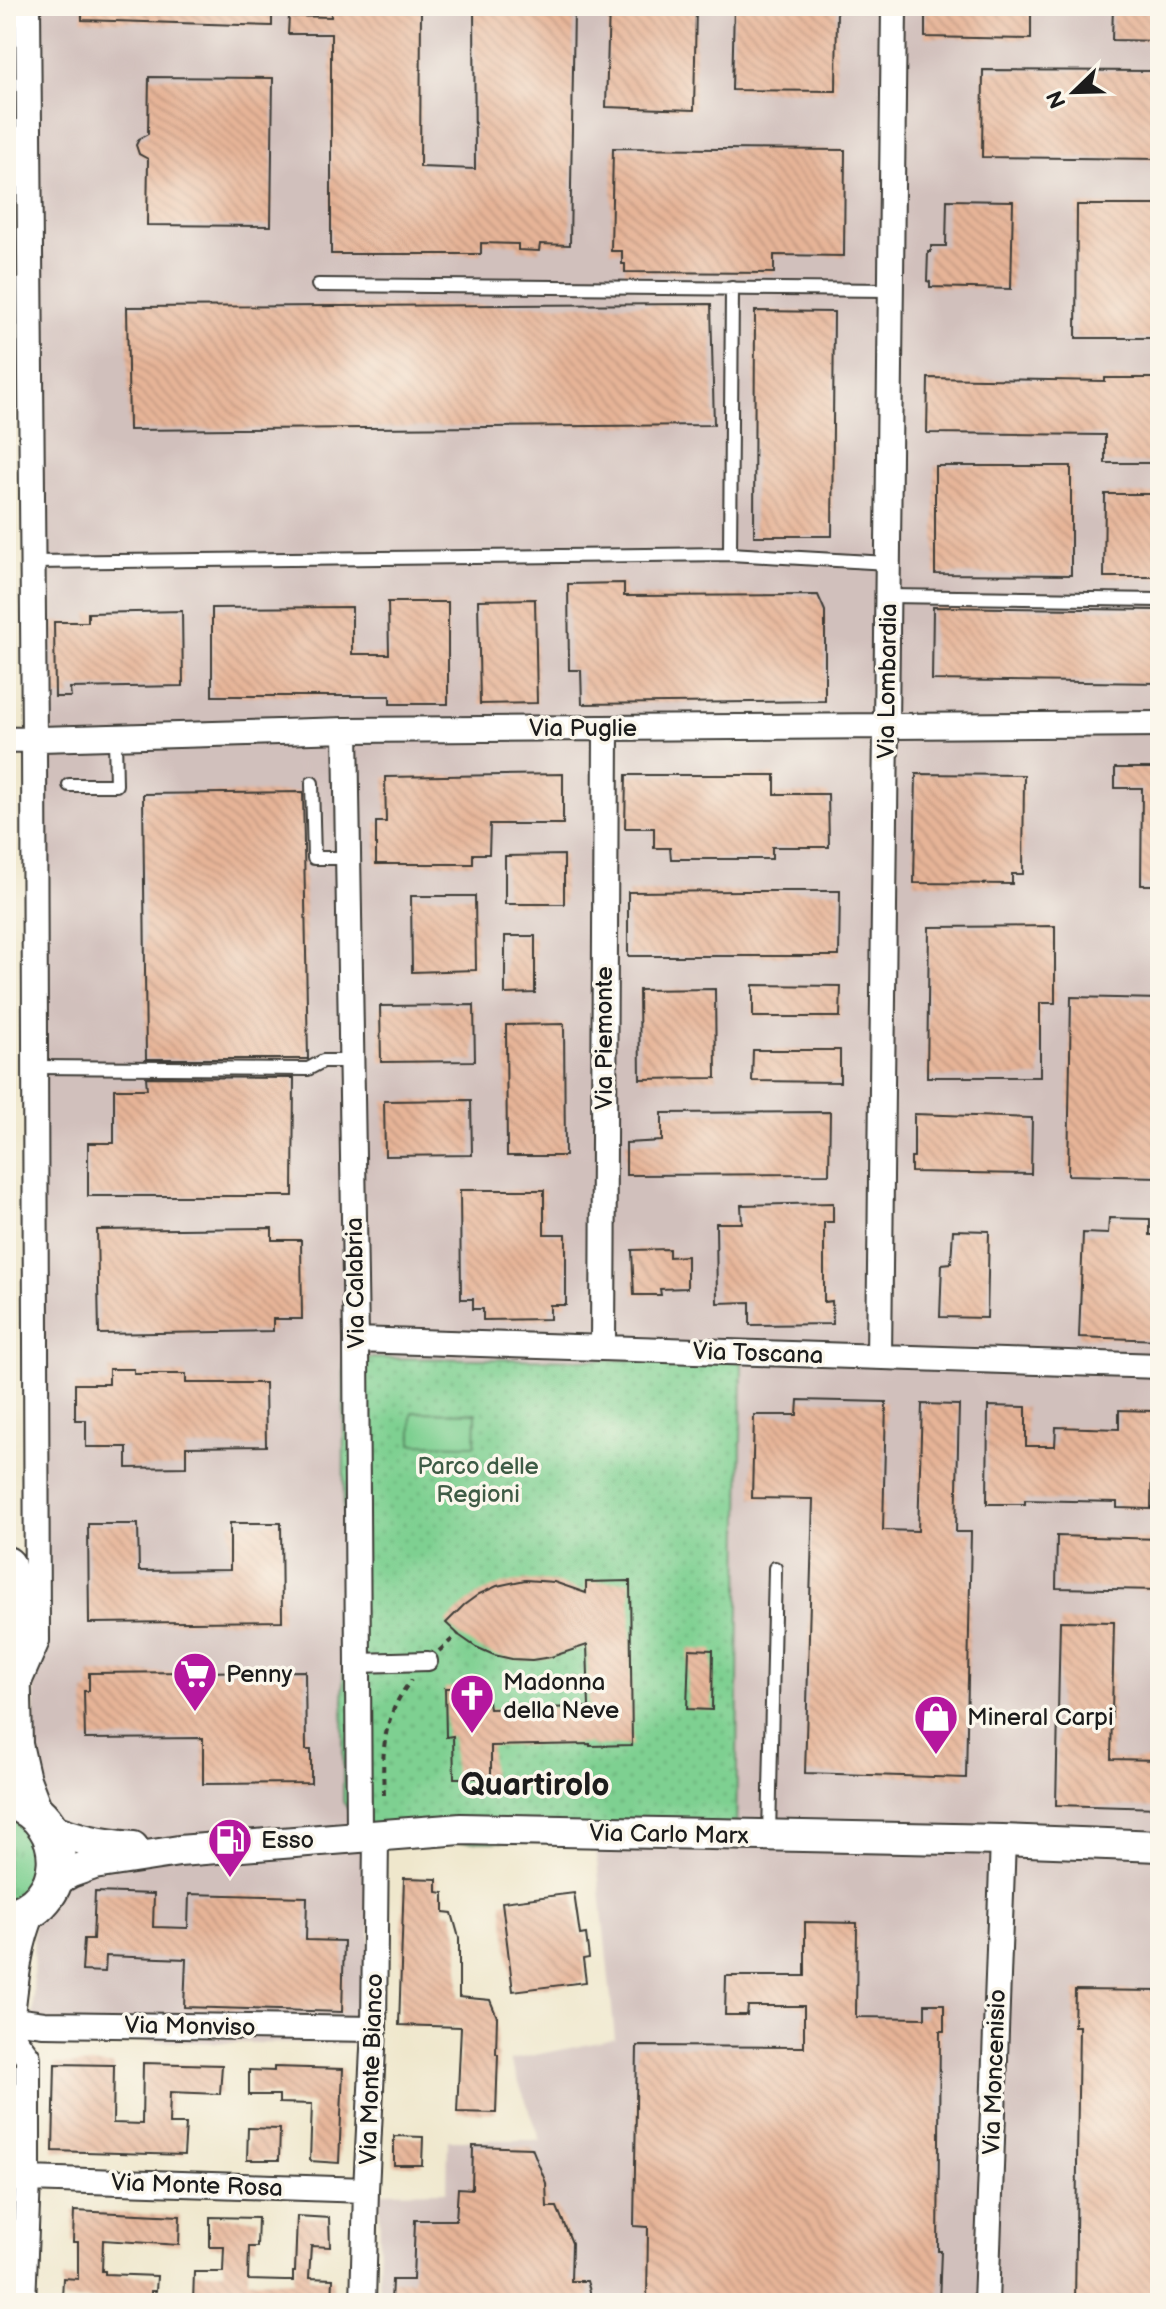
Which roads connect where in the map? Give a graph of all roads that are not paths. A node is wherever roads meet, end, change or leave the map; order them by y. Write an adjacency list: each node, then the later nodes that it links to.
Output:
1 (28, 6): 7 (street)
2 (894, 6): 5 (street, Via Lombardia)
3 (318, 285): 4 (lane)
4 (732, 288): 5 (lane); 6 (lane)
5 (891, 290): 8 (street, Via Lombardia)
6 (730, 554): 7 (lane); 8 (lane)
7 (32, 562): 17 (street)
8 (888, 563): 9 (street, Via Lombardia)
9 (888, 596): 10 (lane); 12 (street, Via Lombardia)
10 (1160, 600)
11 (1160, 724): 12 (street, Via Puglie)
12 (886, 726): 13 (street, Via Puglie); 25 (street, Via Lombardia)
13 (606, 728): 14 (street, Via Puglie); 24 (street, Via Piemonte)
14 (346, 730): 15 (street, Via Puglie); 20 (street, Via Calabria)
15 (115, 738): 17 (street, Via Puglie); 19 (lane)
16 (6, 740): 17 (street, Via Puglie)
17 (34, 740): 22 (street)
18 (312, 783): 20 (lane)
19 (69, 785)
20 (348, 858): 21 (street, Via Calabria)
21 (351, 1061): 22 (lane); 23 (street, Via Calabria)
22 (35, 1067): 31 (street)
23 (356, 1340): 24 (street, Via Toscana); 30 (street, Via Calabria)
24 (603, 1348): 25 (street, Via Toscana)
25 (879, 1357): 26 (street, Via Toscana)
26 (1160, 1366)
27 (6, 1566): 31 (main road)
28 (775, 1568): 34 (lane)
29 (428, 1661): 30 (street)
30 (358, 1663): 33 (street, Via Calabria)
31 (13, 1697): 32 (main road)
32 (29, 1812): 37 (street, Via Carlo Marx); 38 (main road)
33 (368, 1835): 34 (street, Via Carlo Marx); 37 (street, Via Carlo Marx); 43 (street, Via Monte Bianco)
34 (769, 1836): 35 (street, Via Carlo Marx)
35 (1003, 1840): 36 (street, Via Carlo Marx); 48 (street, Via Moncenisio)
36 (1160, 1846)
37 (179, 1851): 38 (street, Via Carlo Marx)
38 (53, 1882): 39 (main road, Via Carlo Marx)
39 (16, 1915): 40 (main road)
40 (6, 2006)
41 (6, 2019): 43 (street, Via Monviso)
42 (6, 2028): 44 (street)
43 (374, 2029): 45 (street, Via Monte Bianco)
44 (28, 2179): 45 (street, Via Monte Rosa); 46 (street)
45 (366, 2190): 47 (street, Via Monte Bianco)
46 (23, 2303)
47 (363, 2303)
48 (986, 2303)

